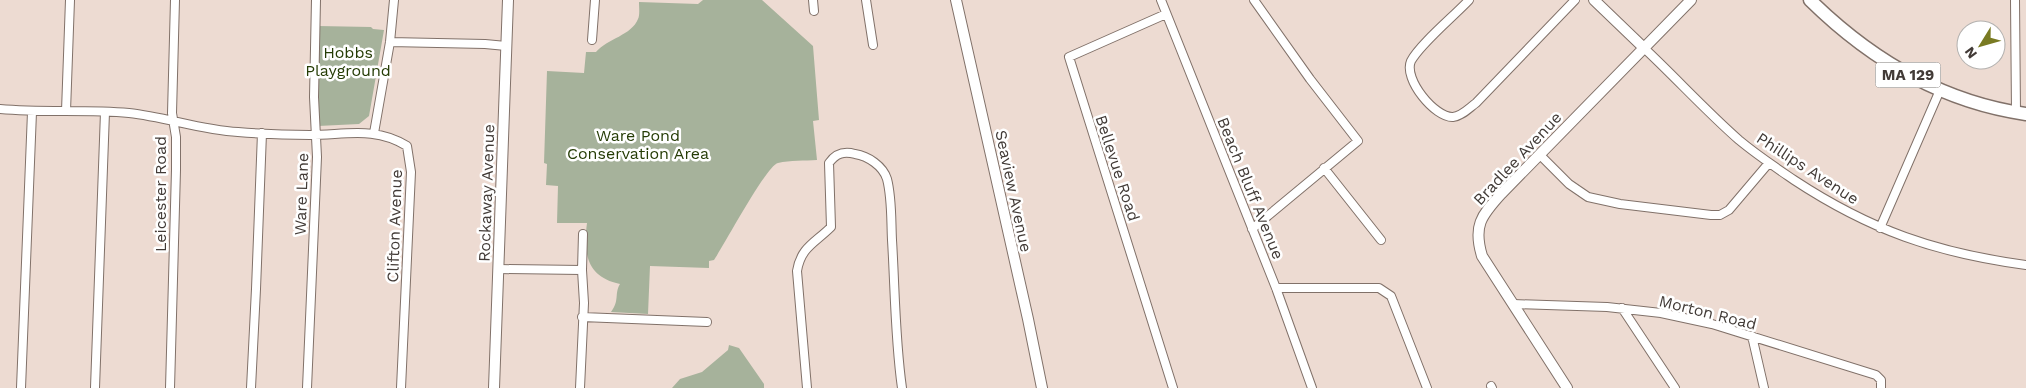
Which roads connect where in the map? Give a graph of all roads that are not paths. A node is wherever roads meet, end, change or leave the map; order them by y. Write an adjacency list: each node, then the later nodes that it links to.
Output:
1 (70, 0): 27 (street)
2 (175, 0): 31 (street, Leicester Road)
3 (316, 0): 34 (street, Ware Lane)
4 (394, 0): 21 (street)
5 (508, 0): 23 (street, Rockaway Avenue)
6 (595, 0): 20 (street)
7 (813, 0): 18 (street)
8 (866, 0): 22 (street)
9 (956, 0): 61 (street, Seaview Avenue)
10 (1161, 0): 19 (street, Beach Bluff Avenue)
11 (1254, 0): 37 (street)
12 (1469, 0): 13 (street)
13 (1576, 0)
14 (1594, 0): 24 (street, Phillips Avenue)
15 (1691, 0): 24 (street, Bradlee Avenue)
16 (2015, 0): 30 (street)
17 (1815, 2): 25 (main road, MA 129)
18 (814, 11)
19 (1166, 14): 39 (street, Beach Bluff Avenue); 62 (street, Bellevue Road)
20 (592, 40)
21 (390, 42): 23 (street); 33 (street)
22 (873, 45)
23 (506, 46): 43 (street, Rockaway Avenue)
24 (1644, 48): 35 (street, Bradlee Avenue); 36 (street, Phillips Avenue)
25 (1940, 90): 30 (main road, MA 129); 38 (street)
26 (0, 109): 28 (street)
27 (66, 111): 28 (street); 29 (street)
28 (32, 112): 51 (street)
29 (105, 112): 31 (street); 52 (street)
30 (2021, 112)
31 (173, 122): 32 (street); 53 (street, Leicester Road)
32 (262, 133): 34 (street); 54 (street)
33 (374, 133): 34 (street); 56 (street, Clifton Avenue)
34 (316, 135): 55 (street, Ware Lane)
35 (1540, 155): 36 (street); 46 (street, Bradlee Avenue)
36 (1768, 164): 38 (street, Phillips Avenue)
37 (1324, 168): 39 (street); 41 (street)
38 (1880, 228): 42 (street, Phillips Avenue)
39 (1252, 229): 45 (street, Beach Bluff Avenue)
40 (583, 234): 44 (street)
41 (1381, 240)
42 (2026, 265)
43 (498, 269): 44 (street); 57 (street, Rockaway Avenue)
44 (582, 270): 48 (street)
45 (1276, 288): 63 (street, Beach Bluff Avenue); 64 (street)
46 (1513, 304): 47 (street, Morton Road); 65 (street, Bradlee Avenue)
47 (1622, 308): 50 (street, Morton Road); 66 (street)
48 (582, 317): 49 (street); 58 (street)
49 (707, 322)
50 (1752, 336): 67 (street); 68 (street, Morton Road)
51 (21, 388)
52 (95, 388)
53 (170, 388)
54 (251, 388)
55 (307, 388)
56 (400, 388)
57 (494, 388)
58 (580, 388)
59 (807, 388): 60 (street)
60 (902, 388)
61 (1042, 388)
62 (1173, 388)
63 (1312, 388)
64 (1427, 388)
65 (1568, 388)
66 (1676, 388)
67 (1764, 388)
68 (1881, 388)

